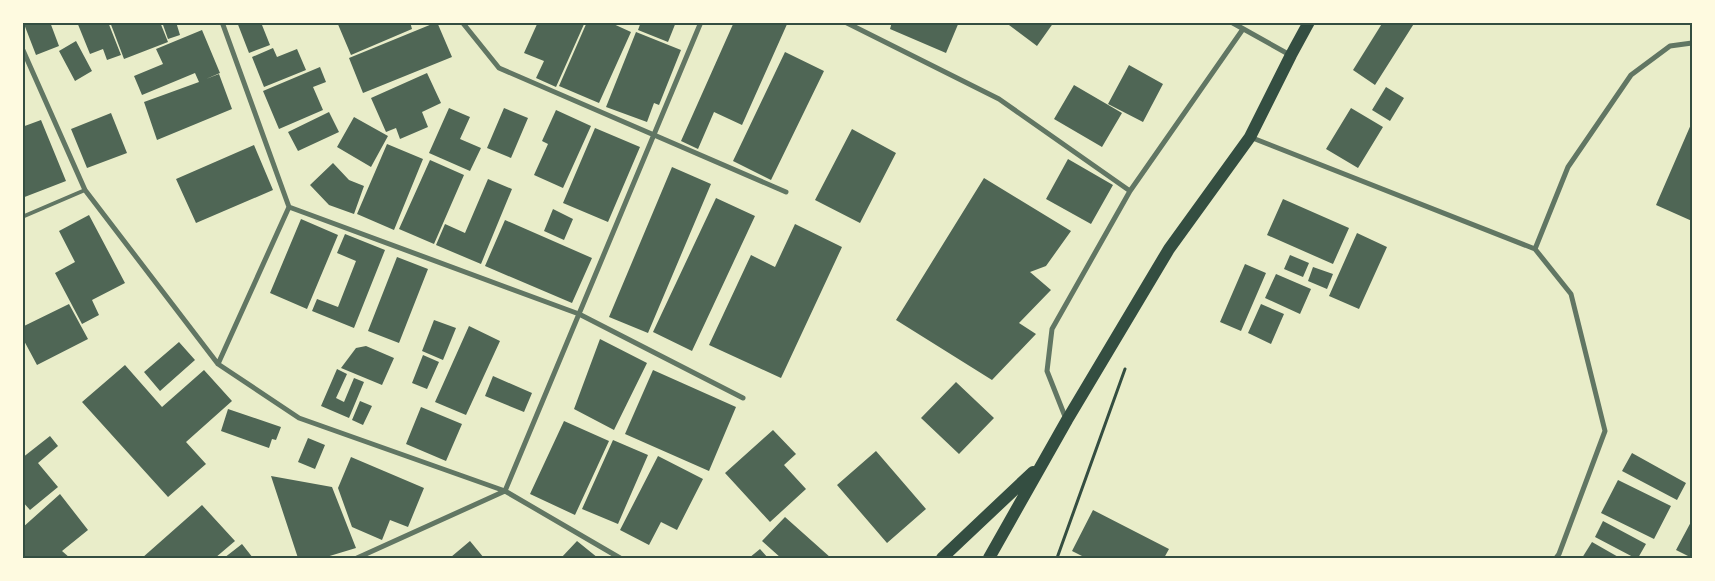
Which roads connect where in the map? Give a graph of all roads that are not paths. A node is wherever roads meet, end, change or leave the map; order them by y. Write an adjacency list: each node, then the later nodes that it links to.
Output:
1 (222, 22): 16 (street)
2 (462, 22): 11 (street)
3 (701, 22): 11 (street)
4 (844, 22): 14 (street)
5 (1231, 22): 7 (street)
6 (1309, 22): 10 (main road)
7 (1243, 29): 10 (street); 14 (street)
8 (1692, 43): 18 (street)
9 (22, 48): 13 (street)
10 (1291, 55): 12 (main road)
11 (654, 134): 15 (street); 19 (street)
12 (1250, 137): 18 (street); 22 (main road)
13 (85, 190): 17 (lane); 20 (street)
14 (1130, 191): 22 (street)
15 (786, 192)
16 (289, 207): 19 (street); 20 (street)
17 (22, 217)
18 (1535, 249): 25 (street)
19 (579, 314): 21 (street); 24 (street)
20 (218, 364): 24 (street)
21 (743, 398)
22 (1067, 420): 23 (main road)
23 (1044, 461): 28 (main road); 29 (main road)
24 (505, 491): 26 (street); 27 (street)
25 (1557, 556): 30 (street)
26 (357, 558)
27 (620, 558)
28 (942, 558)
29 (989, 558)
30 (1564, 558)

